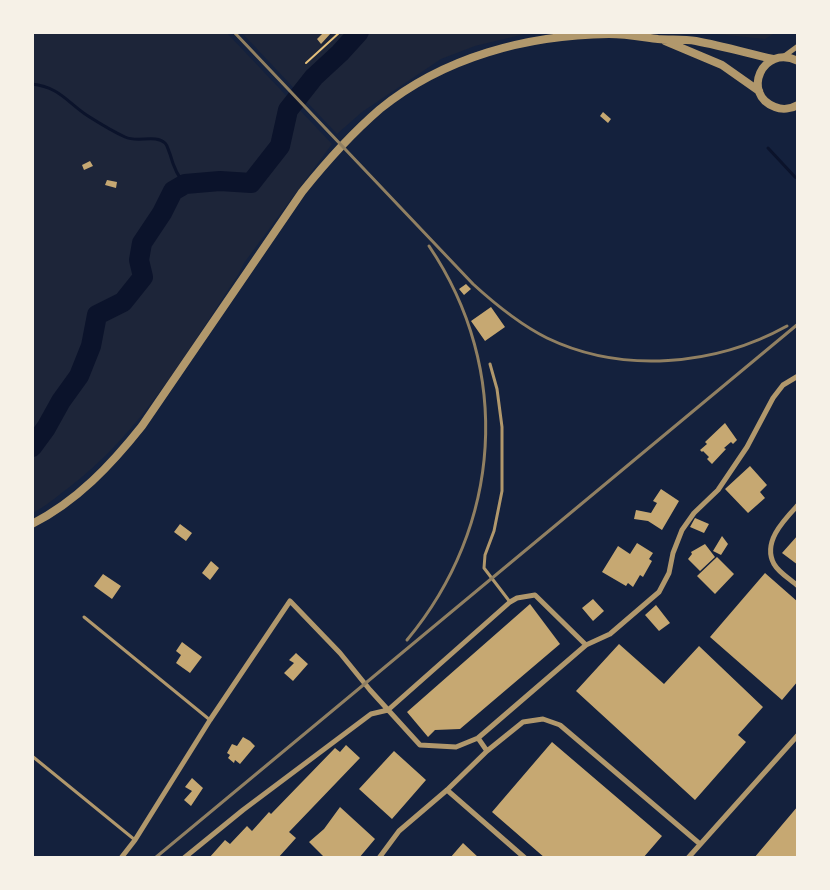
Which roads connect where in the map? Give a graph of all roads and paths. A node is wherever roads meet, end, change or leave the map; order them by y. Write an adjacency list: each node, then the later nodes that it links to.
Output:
1 (340, 32): 7 (path)
2 (659, 39): 5 (street); 8 (street); 15 (street)
3 (798, 46): 4 (street)
4 (783, 57): 5 (street); 6 (street)
5 (773, 59): 8 (street)
6 (798, 61)
7 (306, 63)
8 (759, 91): 10 (street)
9 (798, 105): 10 (street)
10 (787, 109): 11 (street)
11 (798, 112)
12 (490, 364): 17 (lane)
13 (798, 376): 19 (street)
14 (798, 505): 16 (street)
15 (32, 524)
16 (798, 586)
17 (510, 602): 19 (street); 20 (street)
18 (84, 616): 21 (lane)
19 (586, 645): 23 (street)
20 (388, 710): 21 (street); 23 (street); 30 (street)
21 (210, 720): 27 (street)
22 (798, 735): 28 (street)
23 (478, 738): 24 (street)
24 (487, 751): 26 (street); 28 (street)
25 (32, 756): 27 (lane)
26 (446, 790): 31 (street); 32 (street)
27 (135, 840): 29 (street)
28 (700, 844): 33 (street)
29 (121, 858)
30 (184, 858)
31 (379, 858)
32 (525, 858)
33 (688, 858)

